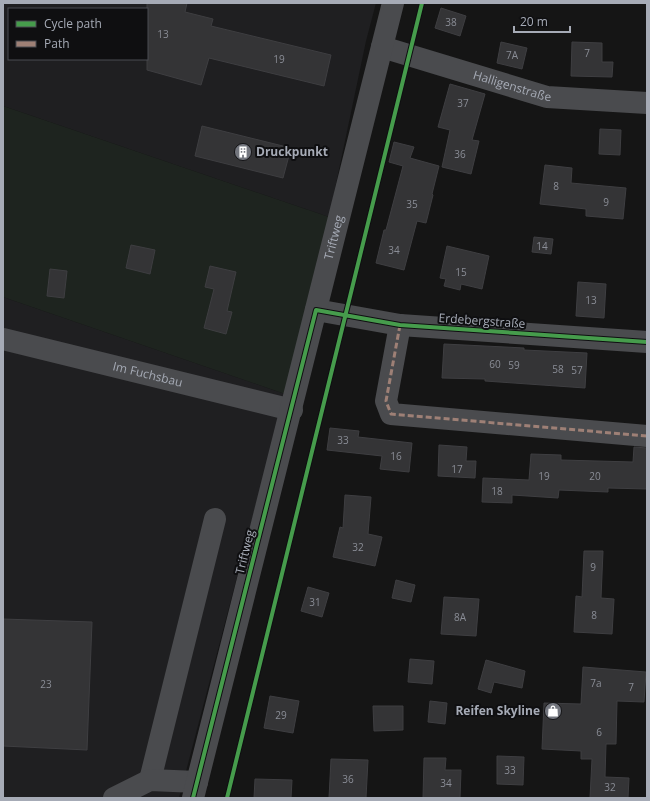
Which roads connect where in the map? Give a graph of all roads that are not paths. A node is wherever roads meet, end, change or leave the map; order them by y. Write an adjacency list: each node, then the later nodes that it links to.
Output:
1 (393, 3): 2 (street, Triftweg)
2 (382, 47): 3 (street, Halligenstraße); 4 (street, Triftweg)
3 (647, 104)
4 (316, 310): 5 (street, Erdebergstraße); 8 (street, Triftweg)
5 (400, 325): 7 (street, Erdebergstraße); 9 (street)
6 (3, 339): 8 (street, Im Fuchsbau)
7 (647, 342)
8 (292, 410): 12 (street, Triftweg)
9 (647, 436)
10 (215, 519): 11 (street)
11 (150, 780): 12 (street); 13 (street)
12 (195, 790)
13 (114, 798)

